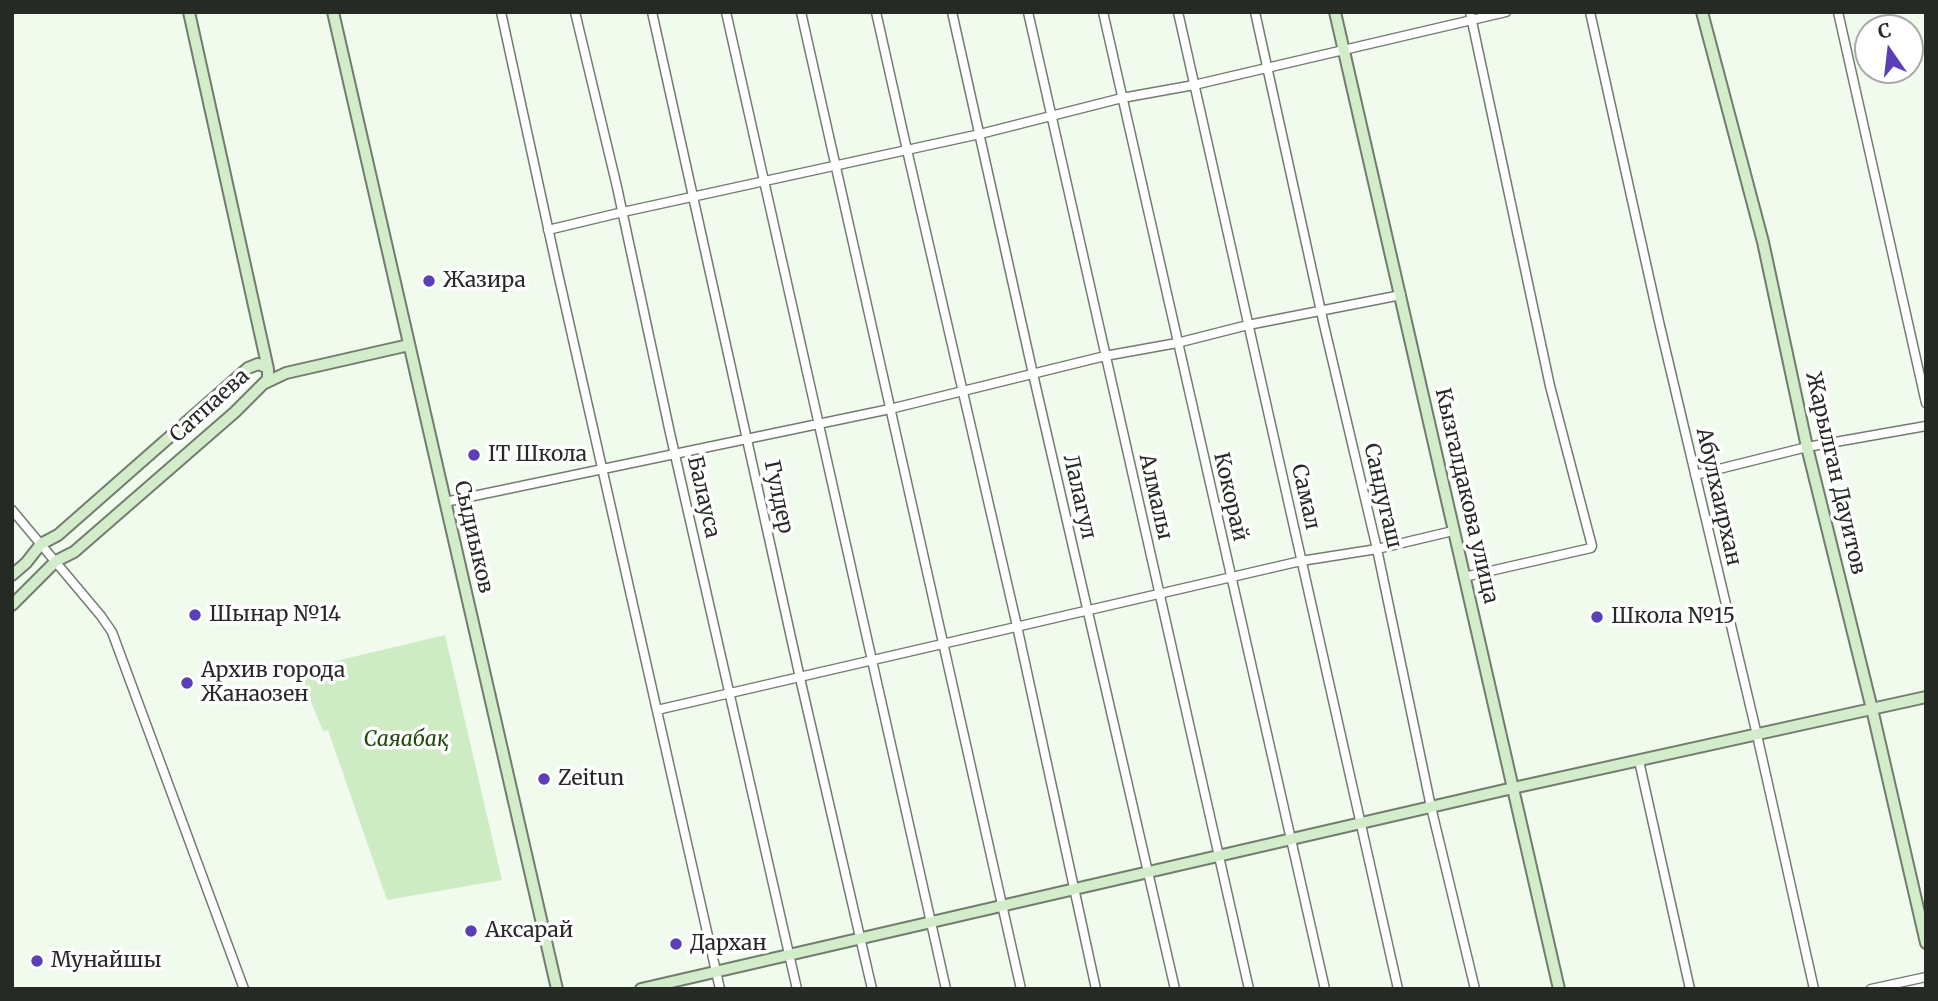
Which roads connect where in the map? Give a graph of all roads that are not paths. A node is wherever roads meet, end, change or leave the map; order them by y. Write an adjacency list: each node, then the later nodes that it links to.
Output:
1 (189, 12): 36 (street)
2 (333, 12): 37 (street, Сыдиыков)
3 (501, 12): 31 (street)
4 (575, 12): 30 (street, Балауса)
5 (652, 12): 29 (street, Гулдер)
6 (726, 12): 28 (street)
7 (802, 12): 27 (street)
8 (876, 12): 26 (street)
9 (952, 12): 25 (street, Лалагул)
10 (1027, 12): 24 (street, Алмалы)
11 (1102, 12): 23 (street, Кокорай)
12 (1178, 12): 22 (street, Самал)
13 (1255, 12): 21 (street, Сандугаш)
14 (1335, 12): 20 (street, Кызгалдакова улица)
15 (1506, 12): 19 (street)
16 (1590, 12): 53 (street, Абулхаирхан)
17 (1702, 12): 50 (street, Жарылган Дауитов)
18 (1838, 12): 45 (street)
19 (1471, 16): 20 (street); 63 (street)
20 (1344, 50): 21 (street); 32 (street, Кызгалдакова улица)
21 (1267, 67): 22 (street); 33 (street, Сандугаш)
22 (1195, 85): 23 (street); 34 (street, Самал)
23 (1122, 98): 24 (street); 35 (street, Кокорай)
24 (1051, 116): 25 (street); 38 (street, Алмалы)
25 (980, 134): 26 (street); 42 (street, Лалагул)
26 (907, 150): 27 (street); 44 (street)
27 (836, 166): 28 (street); 46 (street)
28 (764, 180): 29 (street); 47 (street)
29 (694, 197): 30 (street); 49 (street, Гулдер)
30 (623, 212): 31 (street); 51 (street, Балауса)
31 (548, 230): 52 (street)
32 (1401, 295): 33 (street); 56 (street, Кызгалдакова улица)
33 (1320, 310): 34 (street); 58 (street, Сандугаш)
34 (1248, 325): 35 (street); 59 (street, Самал)
35 (1177, 343): 38 (street); 62 (street, Кокорай)
36 (262, 344): 39 (street); 40 (street)
37 (410, 345): 41 (street); 54 (street, Сыдиыков)
38 (1105, 356): 42 (street); 64 (street, Алмалы)
39 (248, 368): 40 (street, Сатпаева); 57 (street, Сатпаева)
40 (267, 368): 41 (street); 43 (street, Сатпаева)
41 (286, 373): 43 (street)
42 (1033, 374): 44 (street); 66 (street, Лалагул)
43 (265, 383): 60 (street, Сатпаева)
44 (964, 392): 46 (street); 67 (street)
45 (1926, 403)
46 (890, 409): 47 (street); 68 (street)
47 (818, 423): 49 (street); 69 (street)
48 (1926, 426): 50 (street)
49 (748, 439): 51 (street); 70 (street, Гулдер)
50 (1807, 447): 53 (street); 73 (street, Жарылган Дауитов)
51 (675, 453): 52 (street); 71 (street, Балауса)
52 (603, 468): 54 (street); 74 (street)
53 (1695, 475): 75 (street, Абулхаирхан)
54 (445, 502): 92 (street, Сыдиыков)
55 (12, 510): 57 (street)
56 (1453, 531): 58 (street); 63 (street, Кызгалдакова улица)
57 (41, 544): 60 (street); 61 (street, Сатпаева)
58 (1377, 549): 59 (street); 78 (street, Сандугаш)
59 (1301, 561): 62 (street); 79 (street, Самал)
60 (56, 562): 65 (street, Сатпаева); 91 (street)
61 (12, 575)
62 (1230, 577): 64 (street); 80 (street, Кокорай)
63 (1464, 577): 77 (street, Кызгалдакова улица)
64 (1160, 593): 66 (street); 81 (street, Алмалы)
65 (12, 605)
66 (1088, 610): 67 (street); 82 (street, Лалагул)
67 (1017, 626): 68 (street); 83 (street)
68 (943, 643): 69 (street); 84 (street)
69 (871, 660): 70 (street); 85 (street)
70 (800, 678): 71 (street); 86 (street, Гулдер)
71 (729, 693): 74 (street); 88 (street, Балауса)
72 (1926, 697): 73 (street)
73 (1872, 709): 75 (street); 87 (street, Жарылган Дауитов)
74 (657, 710): 89 (street)
75 (1757, 735): 76 (street); 107 (street, Абулхаирхан)
76 (1639, 761): 77 (street); 106 (street)
77 (1513, 788): 78 (street); 105 (street, Кызгалдакова улица)
78 (1431, 807): 79 (street); 104 (street, Сандугаш)
79 (1362, 823): 80 (street); 103 (street, Самал)
80 (1291, 839): 81 (street); 102 (street, Кокорай)
81 (1219, 856): 82 (street); 101 (street, Алмалы)
82 (1149, 872): 83 (street); 100 (street, Лалагул)
83 (1073, 889): 84 (street); 99 (street)
84 (1003, 905): 85 (street); 98 (street)
85 (930, 922): 86 (street); 97 (street)
86 (860, 938): 88 (street); 96 (street, Гулдер)
87 (1926, 943)
88 (789, 955): 89 (street); 95 (street, Балауса)
89 (716, 972): 93 (street); 94 (street)
90 (1926, 977): 108 (street)
91 (244, 989)
92 (557, 989)
93 (641, 989)
94 (720, 989)
95 (797, 989)
96 (872, 989)
97 (946, 989)
98 (1021, 989)
99 (1096, 989)
100 (1175, 989)
101 (1249, 989)
102 (1325, 989)
103 (1398, 989)
104 (1475, 989)
105 (1559, 989)
106 (1690, 989)
107 (1814, 989)
108 (1871, 989)

